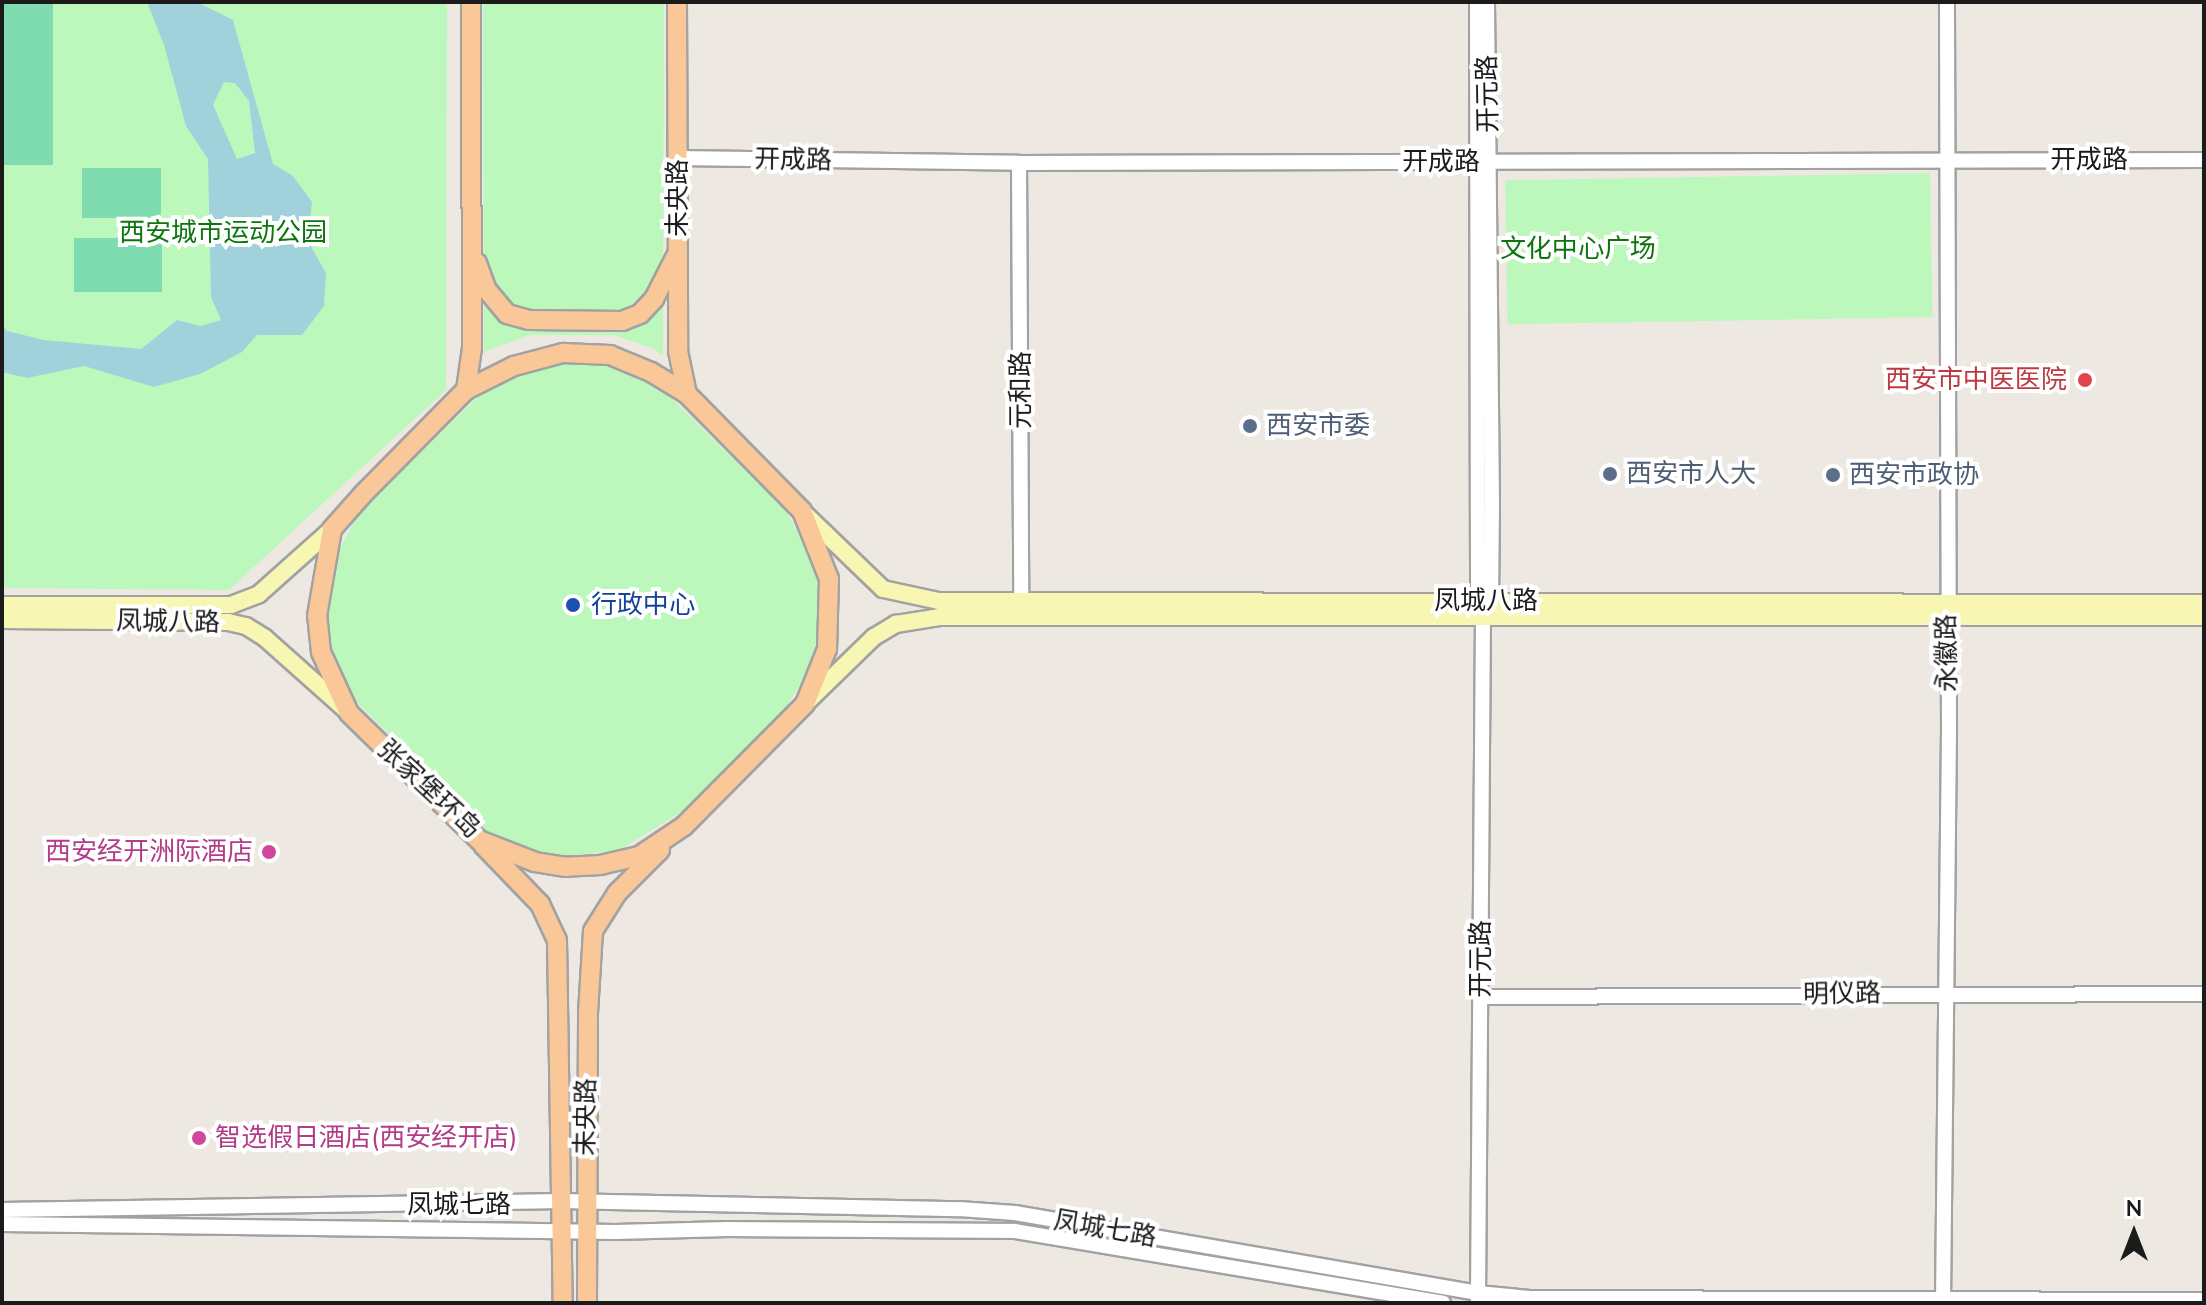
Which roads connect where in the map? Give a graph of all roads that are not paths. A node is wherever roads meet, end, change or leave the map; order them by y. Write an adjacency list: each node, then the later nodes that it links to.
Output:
1 (471, 2): 11 (main road)
2 (677, 2): 6 (main road, 未央路)
3 (1477, 2): 9 (street, 开元路)
4 (1487, 2): 9 (street, 开元路)
5 (1947, 2): 7 (street, 永徽路)
6 (678, 158): 10 (street, 开成路); 12 (main road, 未央路)
7 (1947, 160): 8 (street, 开成路); 9 (street, 开成路); 21 (street, 永徽路)
8 (2204, 160)
9 (1483, 162): 10 (street, 开成路); 19 (street, 开元路)
10 (1019, 163): 20 (street, 元和路)
11 (471, 245): 12 (main road); 13 (main road)
12 (678, 251): 14 (main road, 未央路)
13 (466, 390): 14 (main road, 张家堡环岛); 16 (main road, 张家堡环岛)
14 (687, 394): 15 (main road, 张家堡环岛)
15 (802, 511): 20 (main road, 凤城八路); 24 (main road, 张家堡环岛)
16 (332, 529): 18 (main road, 凤城八路); 25 (main road, 张家堡环岛)
17 (2204, 603): 21 (main road, 凤城八路)
18 (2, 605)
19 (1484, 606): 20 (main road, 凤城八路); 21 (main road, 凤城八路); 30 (street, 开元路)
20 (1021, 610): 24 (main road, 凤城八路)
21 (1947, 610): 22 (main road, 凤城八路); 28 (street, 永徽路)
22 (2204, 617)
23 (2, 620): 25 (main road, 凤城八路)
24 (805, 704): 26 (main road, 张家堡环岛)
25 (349, 713): 27 (main road, 张家堡环岛)
26 (684, 826): 27 (main road, 张家堡环岛); 32 (main road, 未央路)
27 (479, 840): 31 (main road, 未央路)
28 (1948, 993): 29 (street, 明仪路); 30 (street, 明仪路); 38 (street, 永徽路)
29 (2204, 994)
30 (1481, 997): 37 (street, 开元路)
31 (562, 1201): 32 (street, 凤城七路); 33 (street, 凤城七路); 35 (main road, 未央路)
32 (585, 1202): 36 (main road, 未央路); 37 (street, 凤城七路)
33 (2, 1210)
34 (2, 1224): 35 (street, 凤城七路)
35 (561, 1231): 36 (street, 凤城七路); 40 (main road, 未央路)
36 (587, 1231): 41 (main road, 未央路); 42 (street, 凤城七路)
37 (1478, 1298): 38 (street, 凤城七路)
38 (1943, 1300): 39 (street, 凤城七路)
39 (2204, 1300)
40 (563, 1303)
41 (587, 1303)
42 (1443, 1303)

